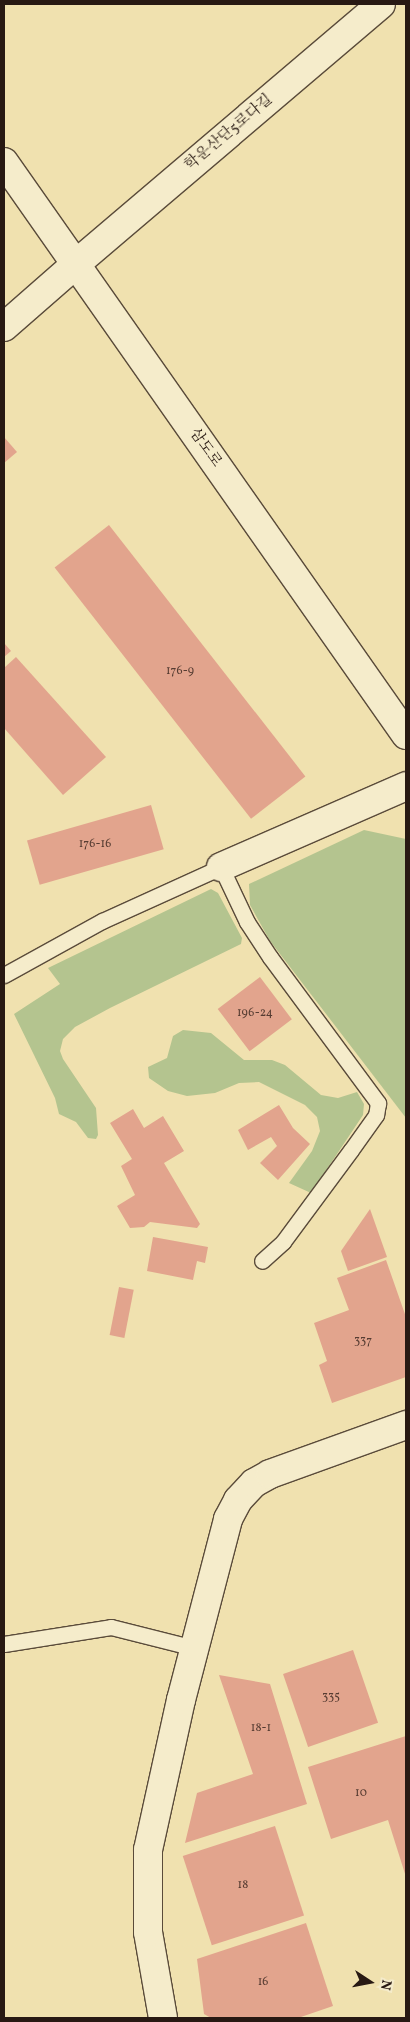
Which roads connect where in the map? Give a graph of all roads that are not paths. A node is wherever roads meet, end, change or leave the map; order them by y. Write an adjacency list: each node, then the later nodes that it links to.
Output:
1 (381, 4): 3 (street, 학운산단5로다길)
2 (4, 162): 3 (street, 삼도로)
3 (77, 263): 4 (street, 학운산단5로다길); 5 (street, 삼도로)
4 (4, 327)
5 (406, 735)
6 (406, 786): 7 (street)
7 (221, 867): 8 (lane); 9 (lane)
8 (4, 975)
9 (262, 1262)
10 (406, 1425): 12 (street)
11 (4, 1644): 12 (lane)
12 (194, 1648): 13 (street)
13 (163, 2018)

